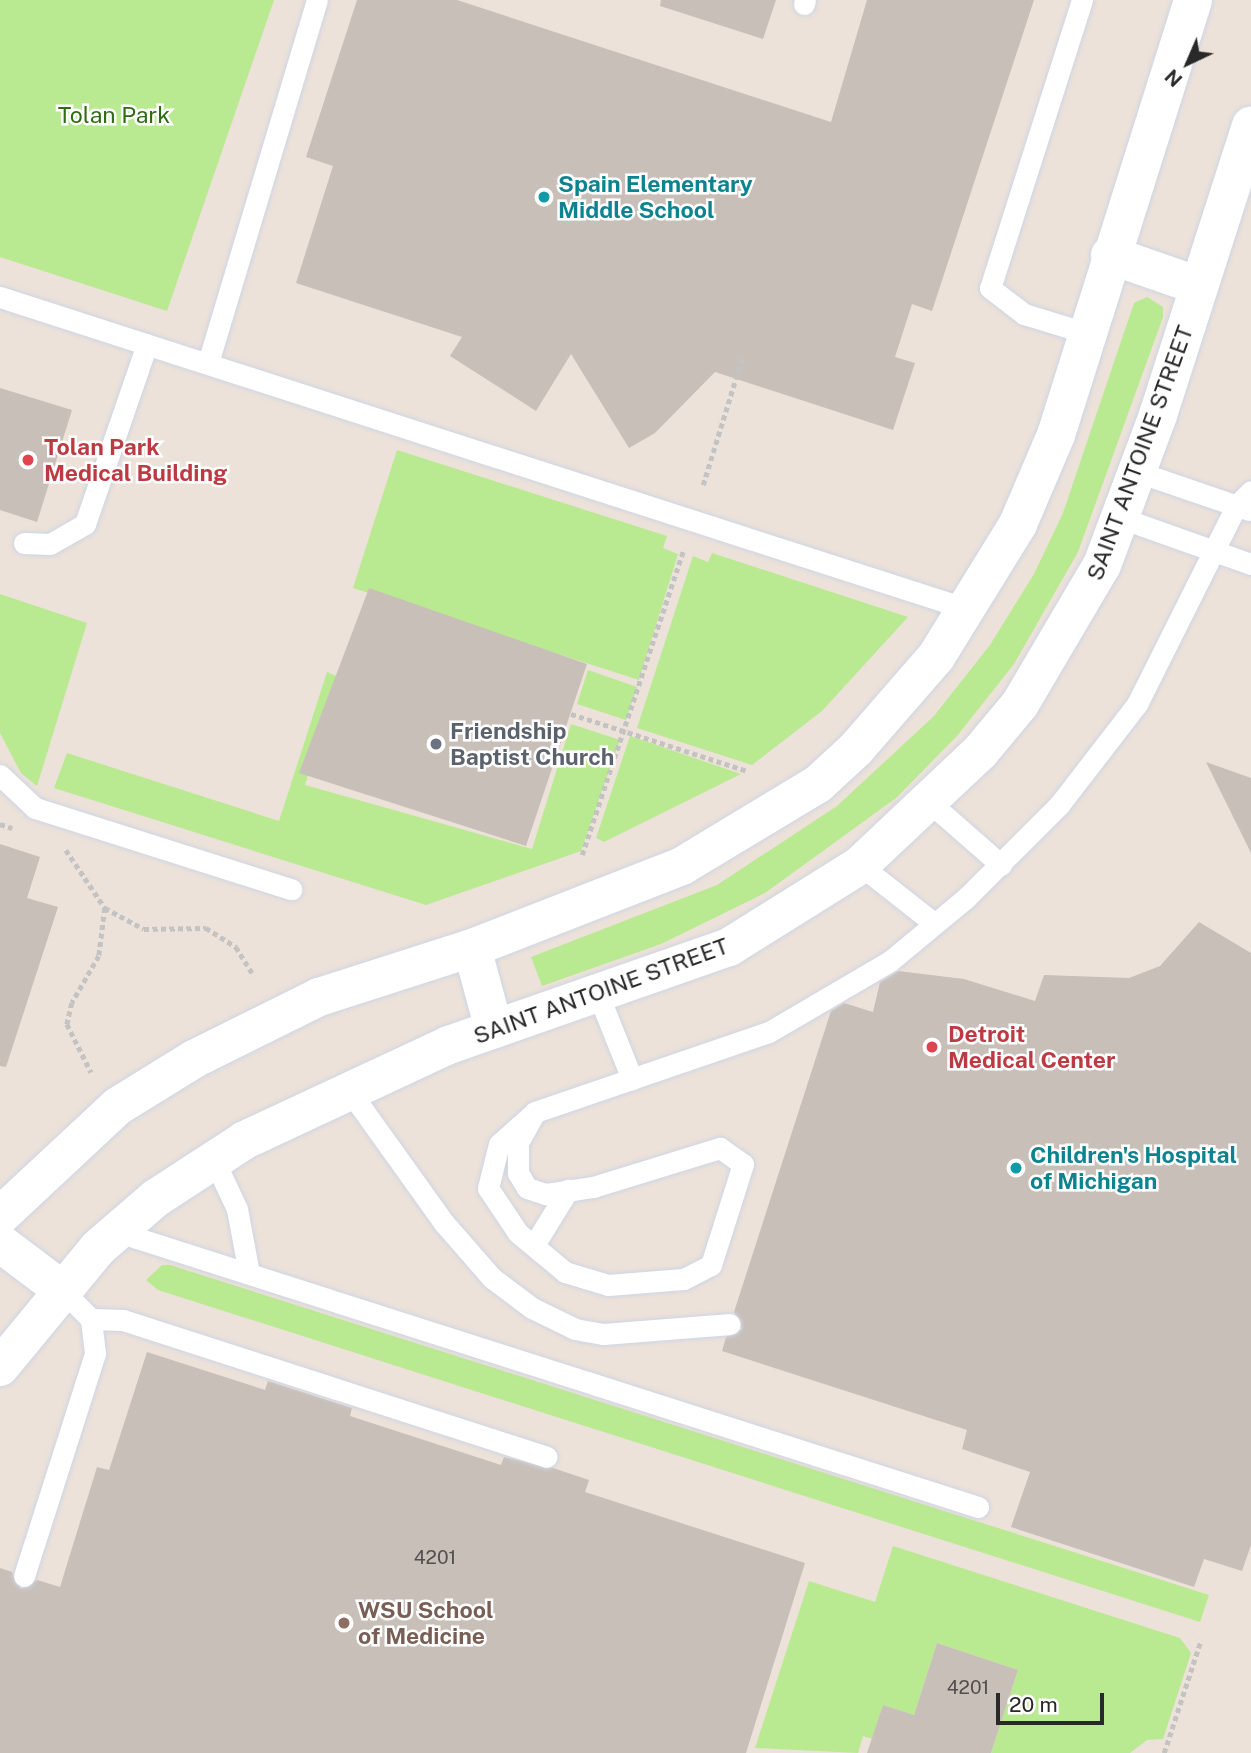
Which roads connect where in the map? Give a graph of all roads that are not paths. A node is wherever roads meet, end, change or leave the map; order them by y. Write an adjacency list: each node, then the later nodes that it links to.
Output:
1 (317, 0): 10 (lane)
2 (1082, 0): 8 (lane)
3 (1193, 0): 5 (street)
4 (1251, 126): 6 (street, SAINT ANTOINE STREET)
5 (1110, 255): 6 (street); 8 (street)
6 (1199, 286): 11 (street, SAINT ANTOINE STREET)
7 (0, 297): 9 (lane)
8 (1086, 332): 17 (street)
9 (147, 344): 10 (lane); 14 (lane)
10 (208, 363): 17 (lane)
11 (1138, 472): 12 (lane); 13 (street, SAINT ANTOINE STREET)
12 (1246, 502): 15 (lane)
13 (1121, 518): 15 (lane); 19 (street, SAINT ANTOINE STREET)
14 (24, 543)
15 (1215, 552): 16 (lane); 21 (lane)
16 (1251, 564)
17 (970, 610): 24 (street)
18 (0, 775): 22 (lane)
19 (928, 802): 20 (street, SAINT ANTOINE STREET); 21 (lane)
20 (860, 865): 23 (lane); 25 (street, SAINT ANTOINE STREET)
21 (1000, 865): 23 (lane)
22 (290, 889)
23 (935, 924): 27 (lane)
24 (472, 948): 26 (street); 32 (street)
25 (598, 994): 26 (street, SAINT ANTOINE STREET); 27 (lane)
26 (494, 1029): 28 (street, SAINT ANTOINE STREET)
27 (632, 1079): 29 (lane)
28 (348, 1090): 30 (street, SAINT ANTOINE STREET); 39 (lane)
29 (535, 1112): 31 (lane); 35 (lane)
30 (214, 1160): 33 (street, SAINT ANTOINE STREET); 36 (lane)
31 (568, 1191): 35 (lane); 35 (lane)
32 (0, 1216)
33 (118, 1232): 36 (lane); 37 (street, SAINT ANTOINE STREET)
34 (0, 1243): 37 (street)
35 (534, 1245)
36 (249, 1273): 42 (lane)
37 (61, 1289): 38 (lane); 40 (street, SAINT ANTOINE STREET)
38 (91, 1319): 41 (lane); 43 (lane)
39 (730, 1324)
40 (0, 1367)
41 (546, 1457)
42 (978, 1507)
43 (24, 1576)

